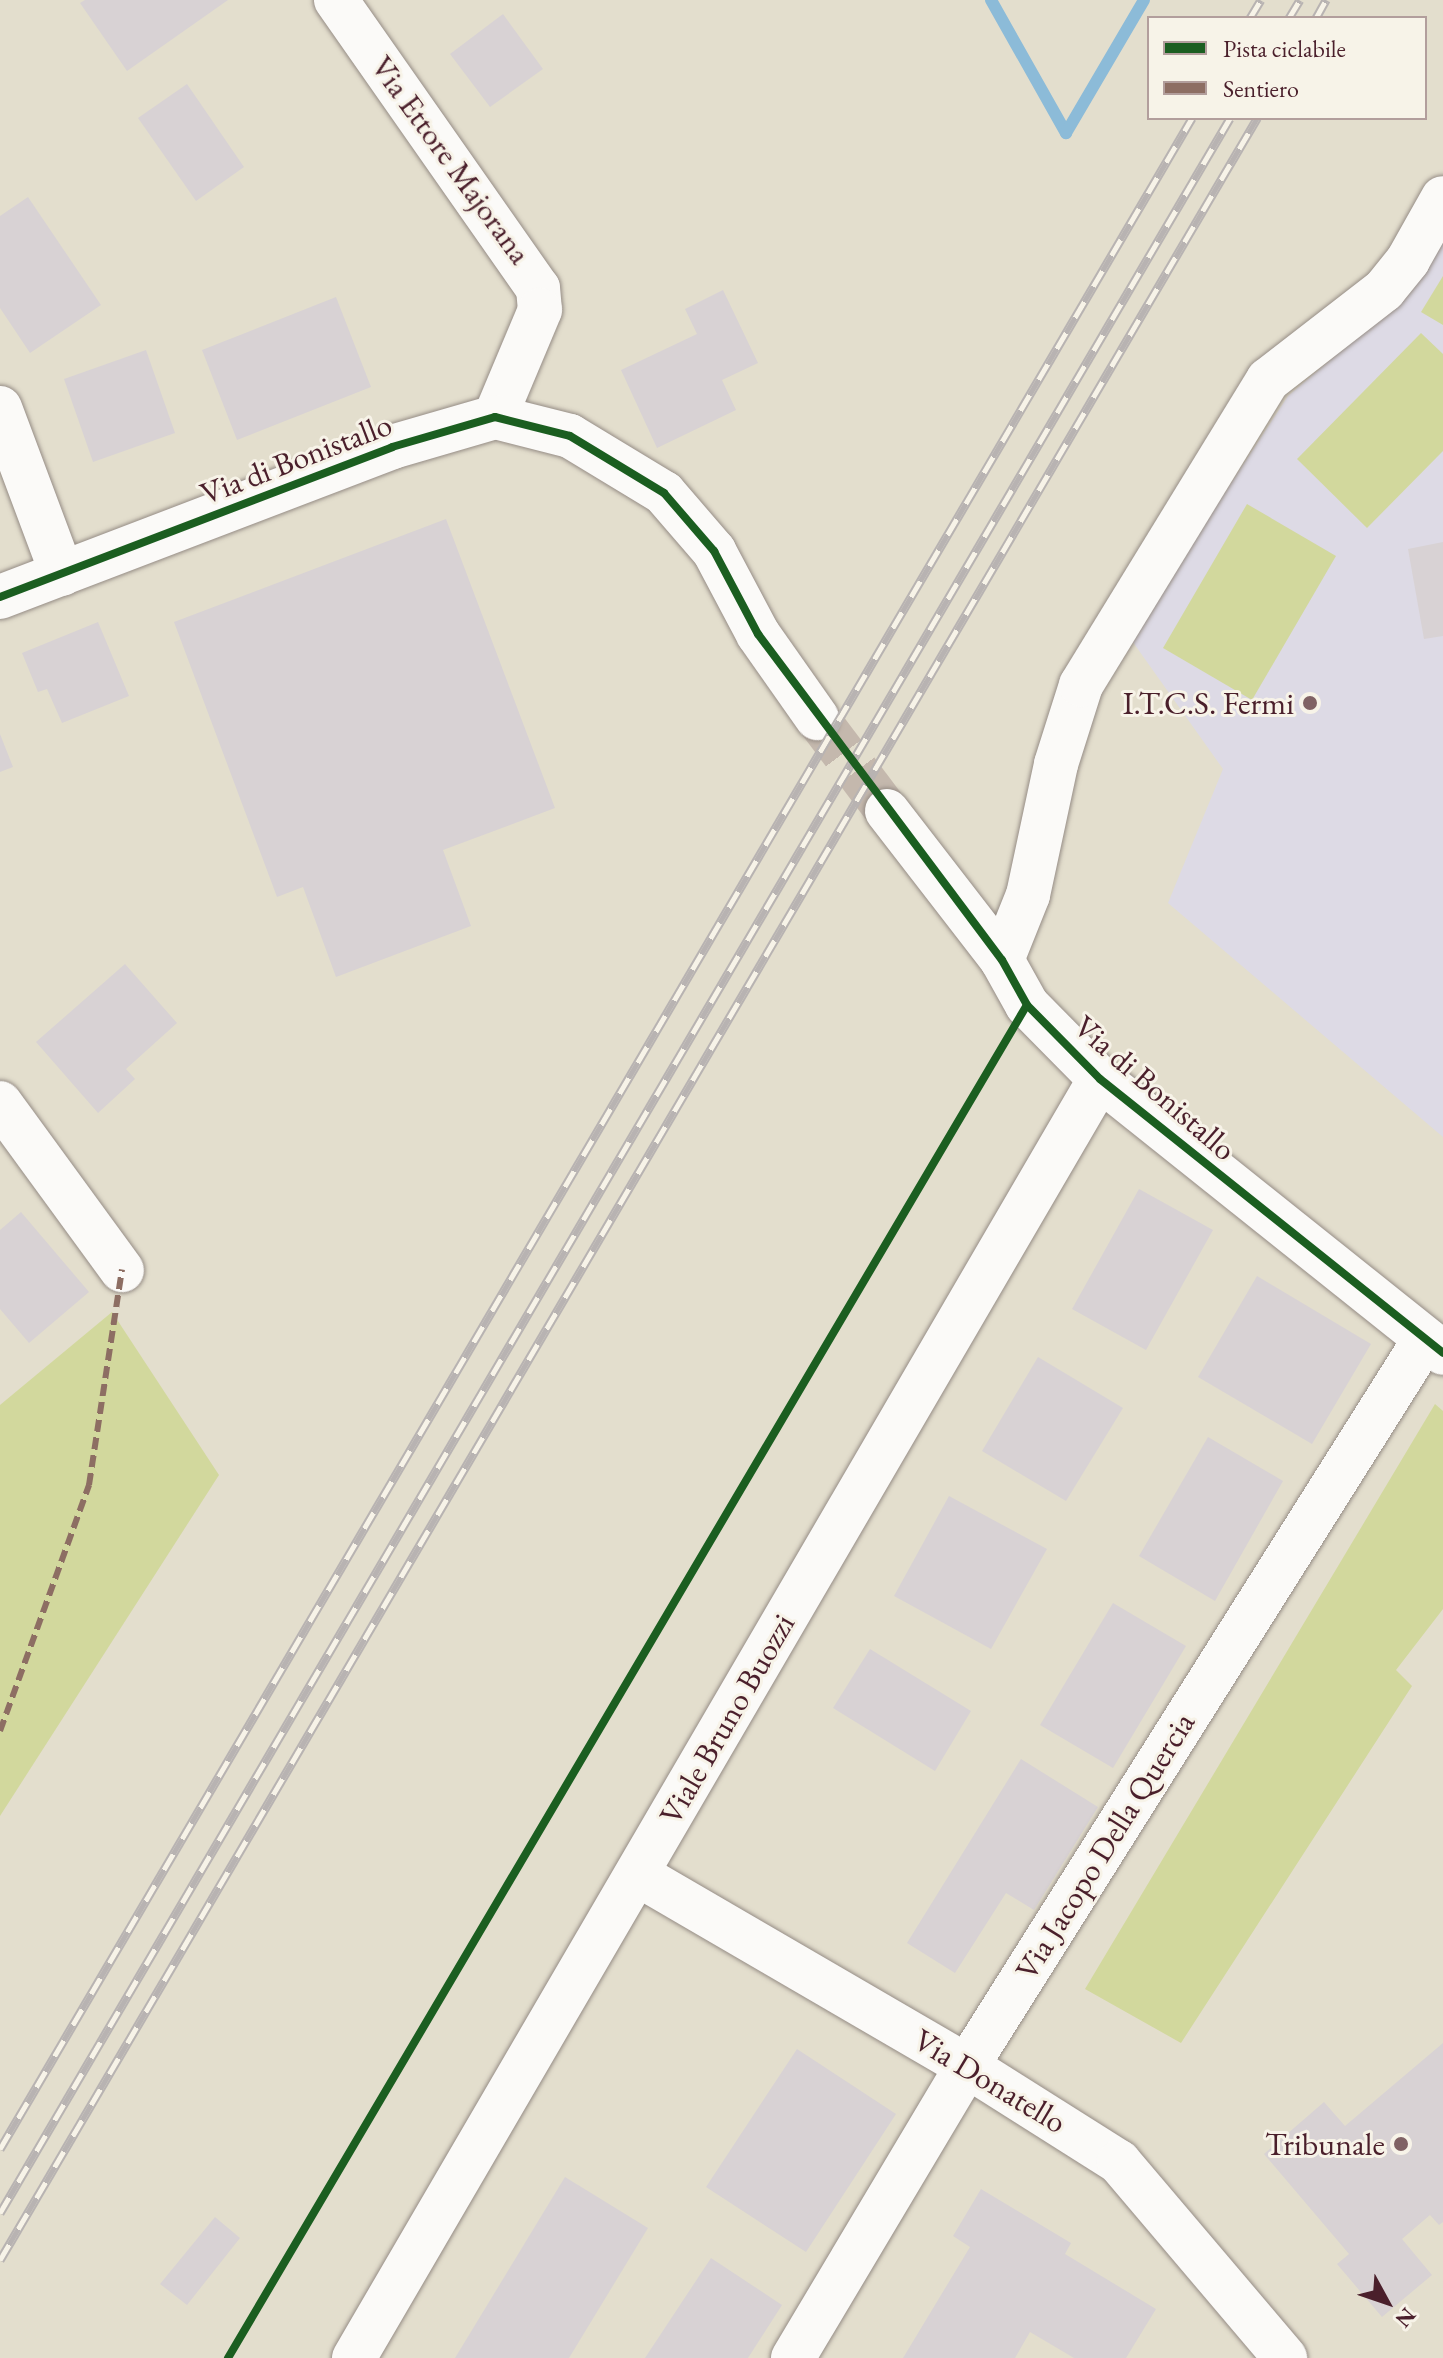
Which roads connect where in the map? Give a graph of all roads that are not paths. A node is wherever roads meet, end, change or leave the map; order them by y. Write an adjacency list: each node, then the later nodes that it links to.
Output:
1 (336, 0): 4 (street, Via Ettore Majorana)
2 (1443, 198): 9 (street)
3 (0, 408): 5 (street)
4 (495, 417): 5 (street, Via di Bonistallo); 7 (street)
5 (62, 574): 6 (street, Via di Bonistallo)
6 (0, 597)
7 (817, 718)
8 (887, 811): 9 (street, Via di Bonistallo)
9 (1002, 960): 10 (street, Via di Bonistallo)
10 (1100, 1079): 13 (street, Via di Bonistallo); 14 (street, Viale Bruno Buozzi)
11 (0, 1103): 12 (street)
12 (122, 1270)
13 (1434, 1346): 15 (street, Via Jacopo Della Quercia)
14 (637, 1874): 15 (street, Via Donatello); 16 (street, Viale Bruno Buozzi)
15 (967, 2066): 17 (street, Via Jacopo Della Quercia); 18 (street, Via Donatello)
16 (354, 2358)
17 (793, 2358)
18 (1285, 2358)

